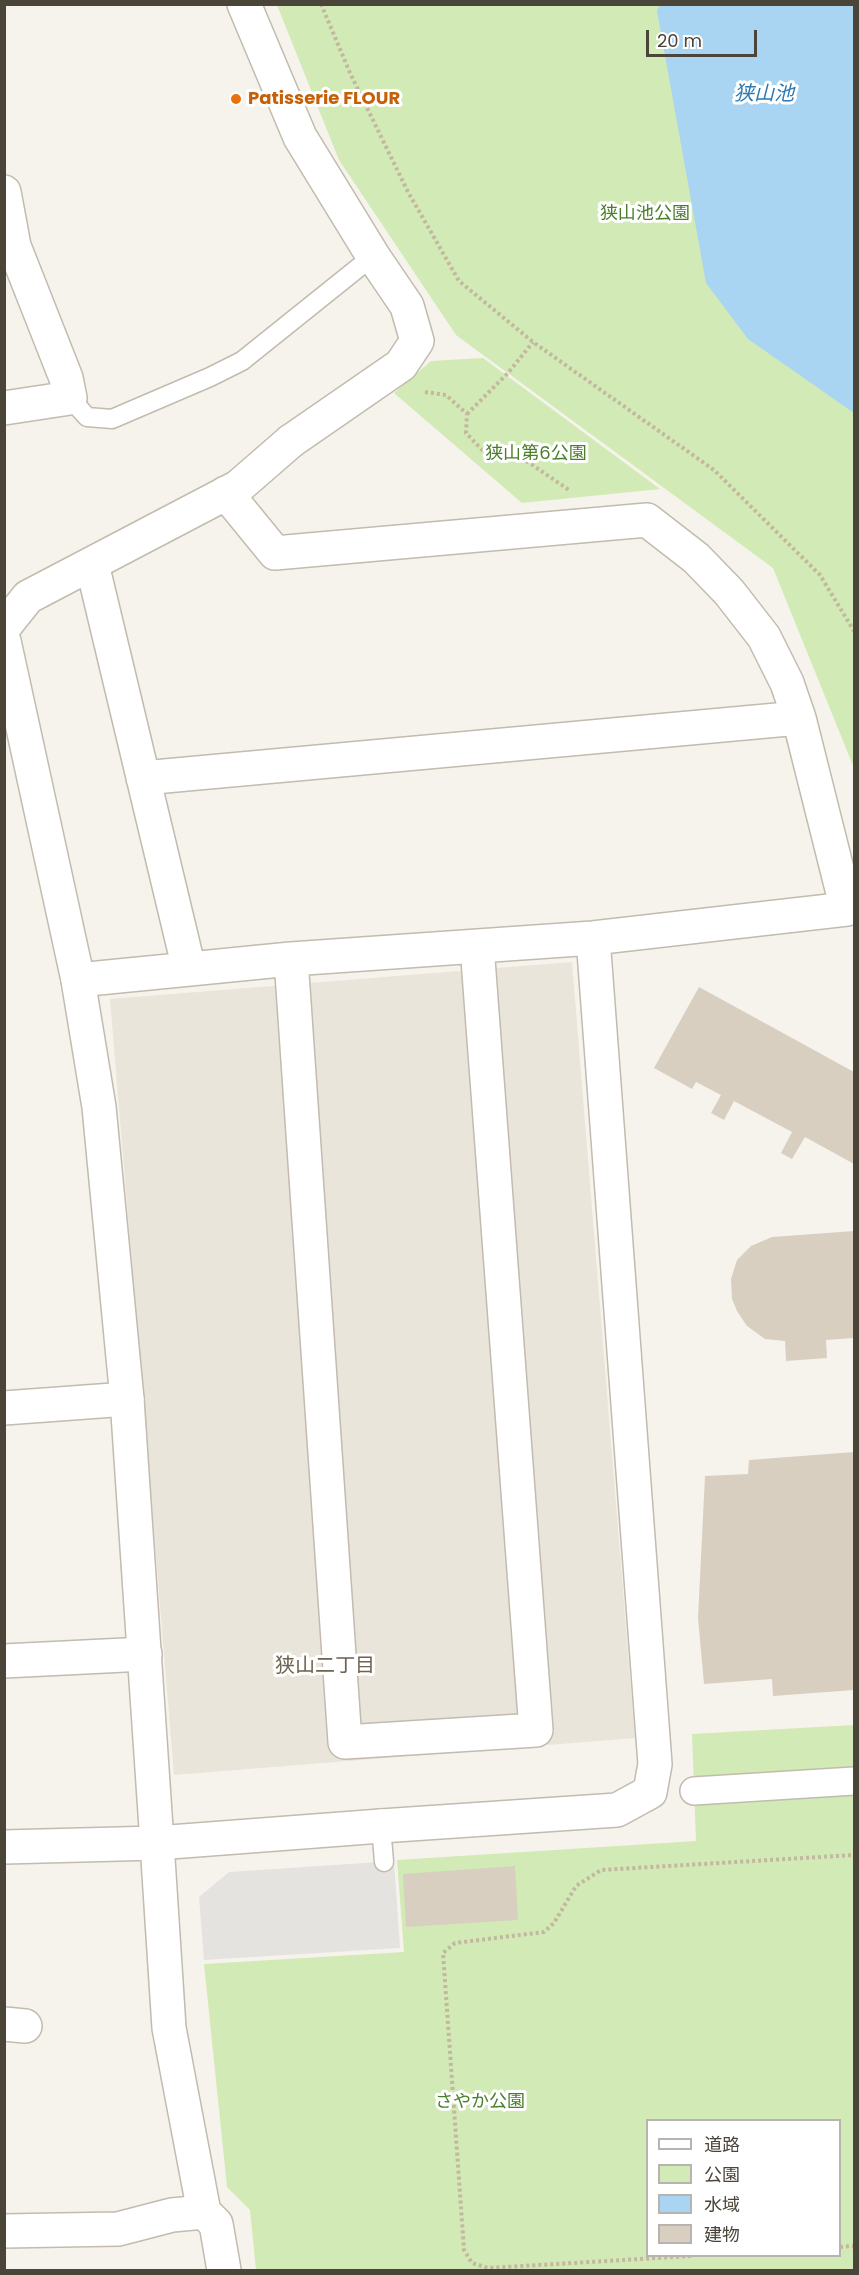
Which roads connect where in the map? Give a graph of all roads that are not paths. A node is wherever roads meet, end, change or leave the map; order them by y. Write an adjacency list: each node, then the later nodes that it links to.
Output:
1 (244, 4): 3 (street)
2 (4, 192): 4 (street)
3 (373, 256): 4 (lane); 6 (street)
4 (70, 398): 5 (street)
5 (4, 408)
6 (226, 493): 7 (street); 10 (street)
7 (92, 564): 8 (street); 11 (street)
8 (4, 627)
9 (4, 641): 17 (street)
10 (800, 718): 11 (street); 12 (street)
11 (143, 778): 16 (street)
12 (851, 917): 13 (street)
13 (593, 938): 14 (street); 24 (street)
14 (477, 946): 15 (street); 15 (street)
15 (291, 959): 16 (street)
16 (189, 969): 17 (street)
17 (78, 980): 18 (street)
18 (127, 1399): 19 (street); 20 (street)
19 (4, 1408)
20 (145, 1653): 21 (street); 25 (street)
21 (4, 1661)
22 (855, 1782): 23 (street)
23 (694, 1791)
24 (381, 1826): 25 (street); 27 (lane)
25 (157, 1843): 26 (street); 28 (street)
26 (4, 1847)
27 (384, 1862)
28 (204, 2212): 29 (street); 30 (street)
29 (4, 2231)
30 (224, 2271)

